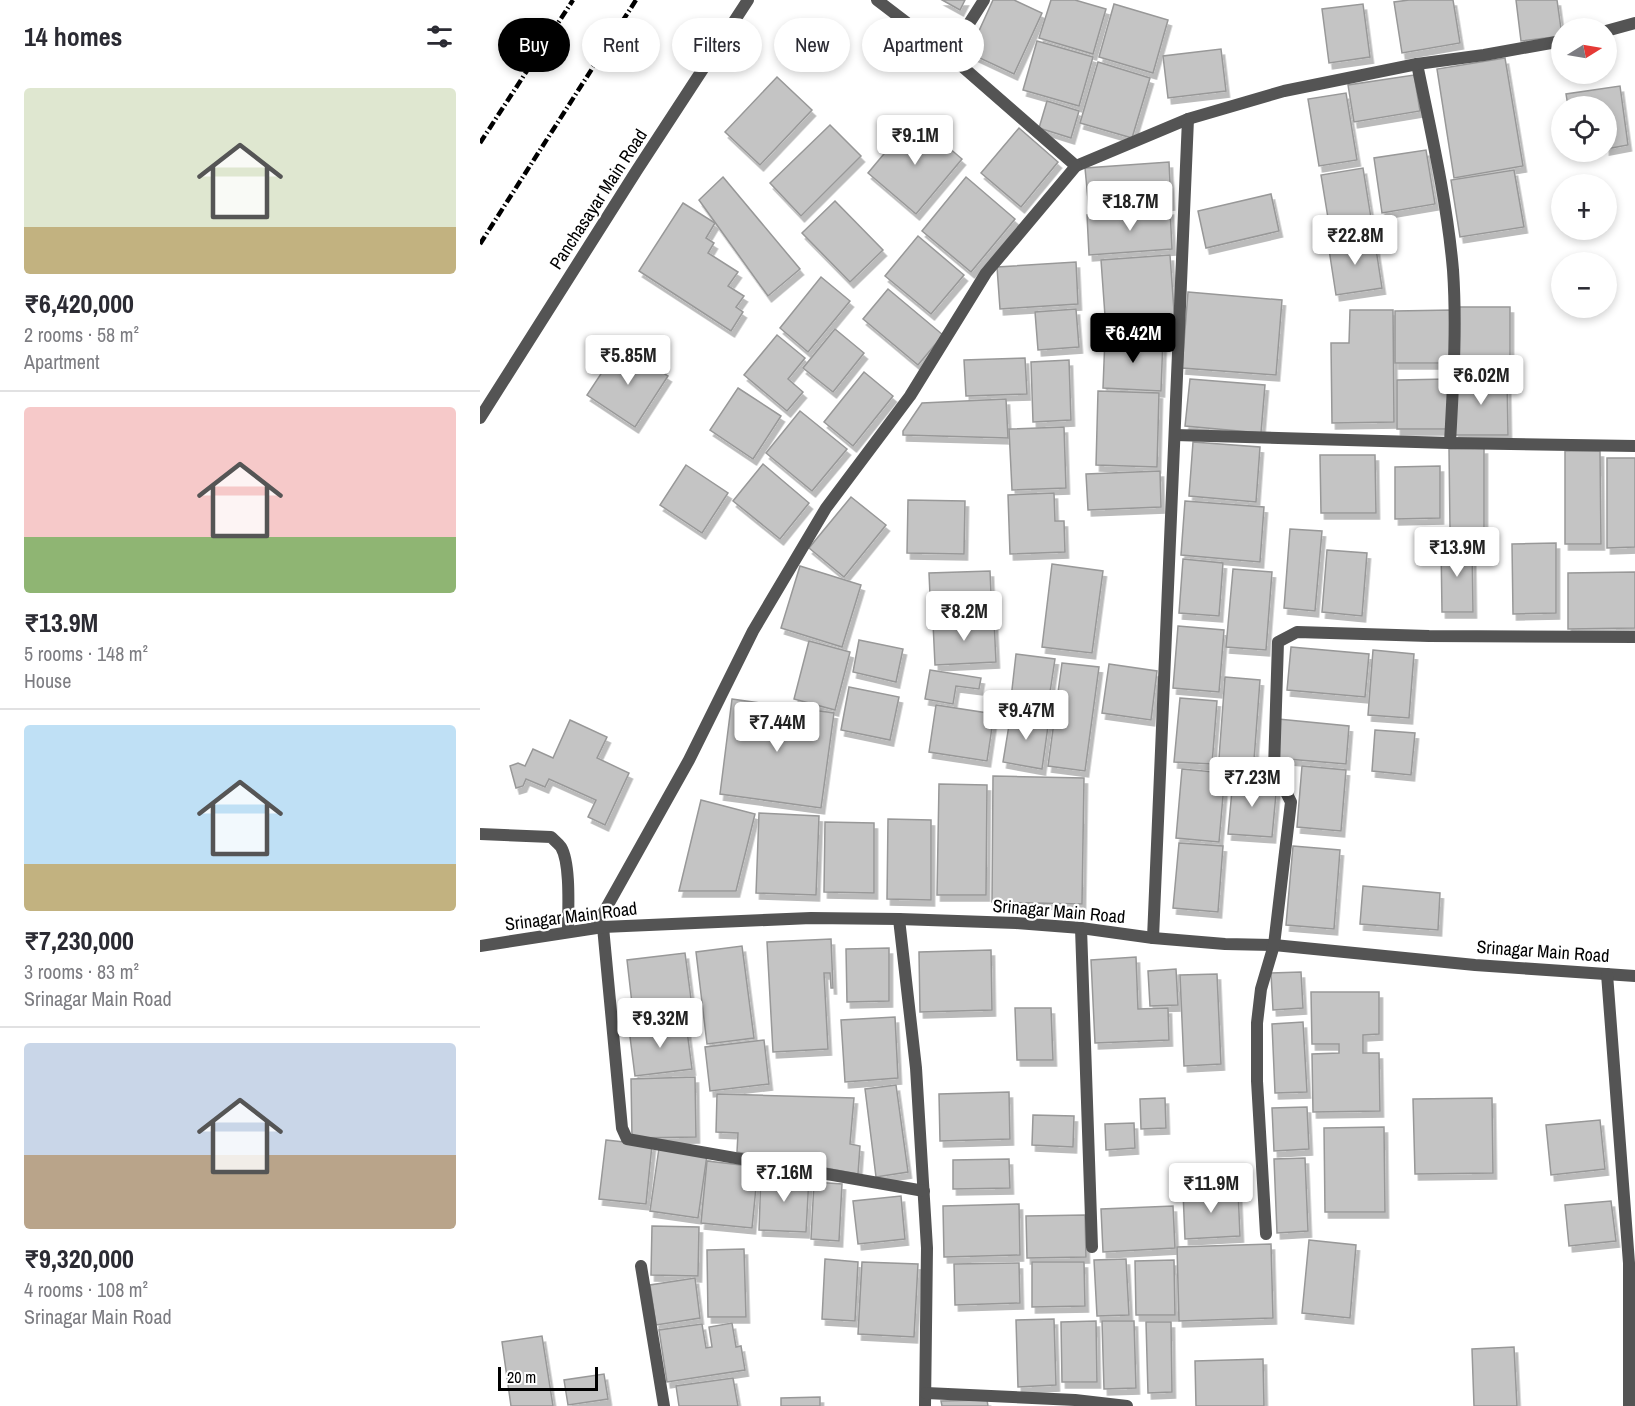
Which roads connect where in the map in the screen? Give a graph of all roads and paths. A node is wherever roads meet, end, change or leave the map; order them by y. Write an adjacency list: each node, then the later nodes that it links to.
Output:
1 (748, 0): 13 (street, Panchasayar Main Road)
2 (877, 0): 4 (street)
3 (984, 0): 5 (street)
4 (901, 18)
5 (973, 18)
6 (1635, 23): 7 (street)
7 (1617, 28)
8 (1551, 43): 9 (street)
9 (1418, 64): 11 (street); 15 (street)
10 (968, 72): 12 (street)
11 (1188, 119): 12 (street); 14 (street)
12 (1076, 166): 20 (street)
13 (480, 418)
14 (1174, 435): 15 (street); 23 (street)
15 (1450, 444): 16 (street)
16 (1635, 446)
17 (1635, 637): 24 (street)
18 (480, 834): 22 (street)
19 (899, 919): 20 (street, Srinagar Main Road); 21 (street, Srinagar Main Road); 28 (street)
20 (599, 927): 22 (street, Srinagar Main Road); 28 (street)
21 (1081, 928): 23 (street, Srinagar Main Road); 30 (street)
22 (568, 932): 25 (street, Srinagar Main Road)
23 (1153, 938): 24 (street, Srinagar Main Road)
24 (1274, 945): 26 (street, Srinagar Main Road); 29 (street)
25 (480, 946)
26 (1607, 974): 27 (street, Srinagar Main Road); 36 (street)
27 (1635, 976)
28 (924, 1191): 32 (street)
29 (1266, 1234)
30 (1092, 1247)
31 (640, 1266): 33 (street)
32 (926, 1393): 34 (street); 35 (street)
33 (664, 1406)
34 (925, 1406)
35 (1126, 1406)
36 (1629, 1406)

